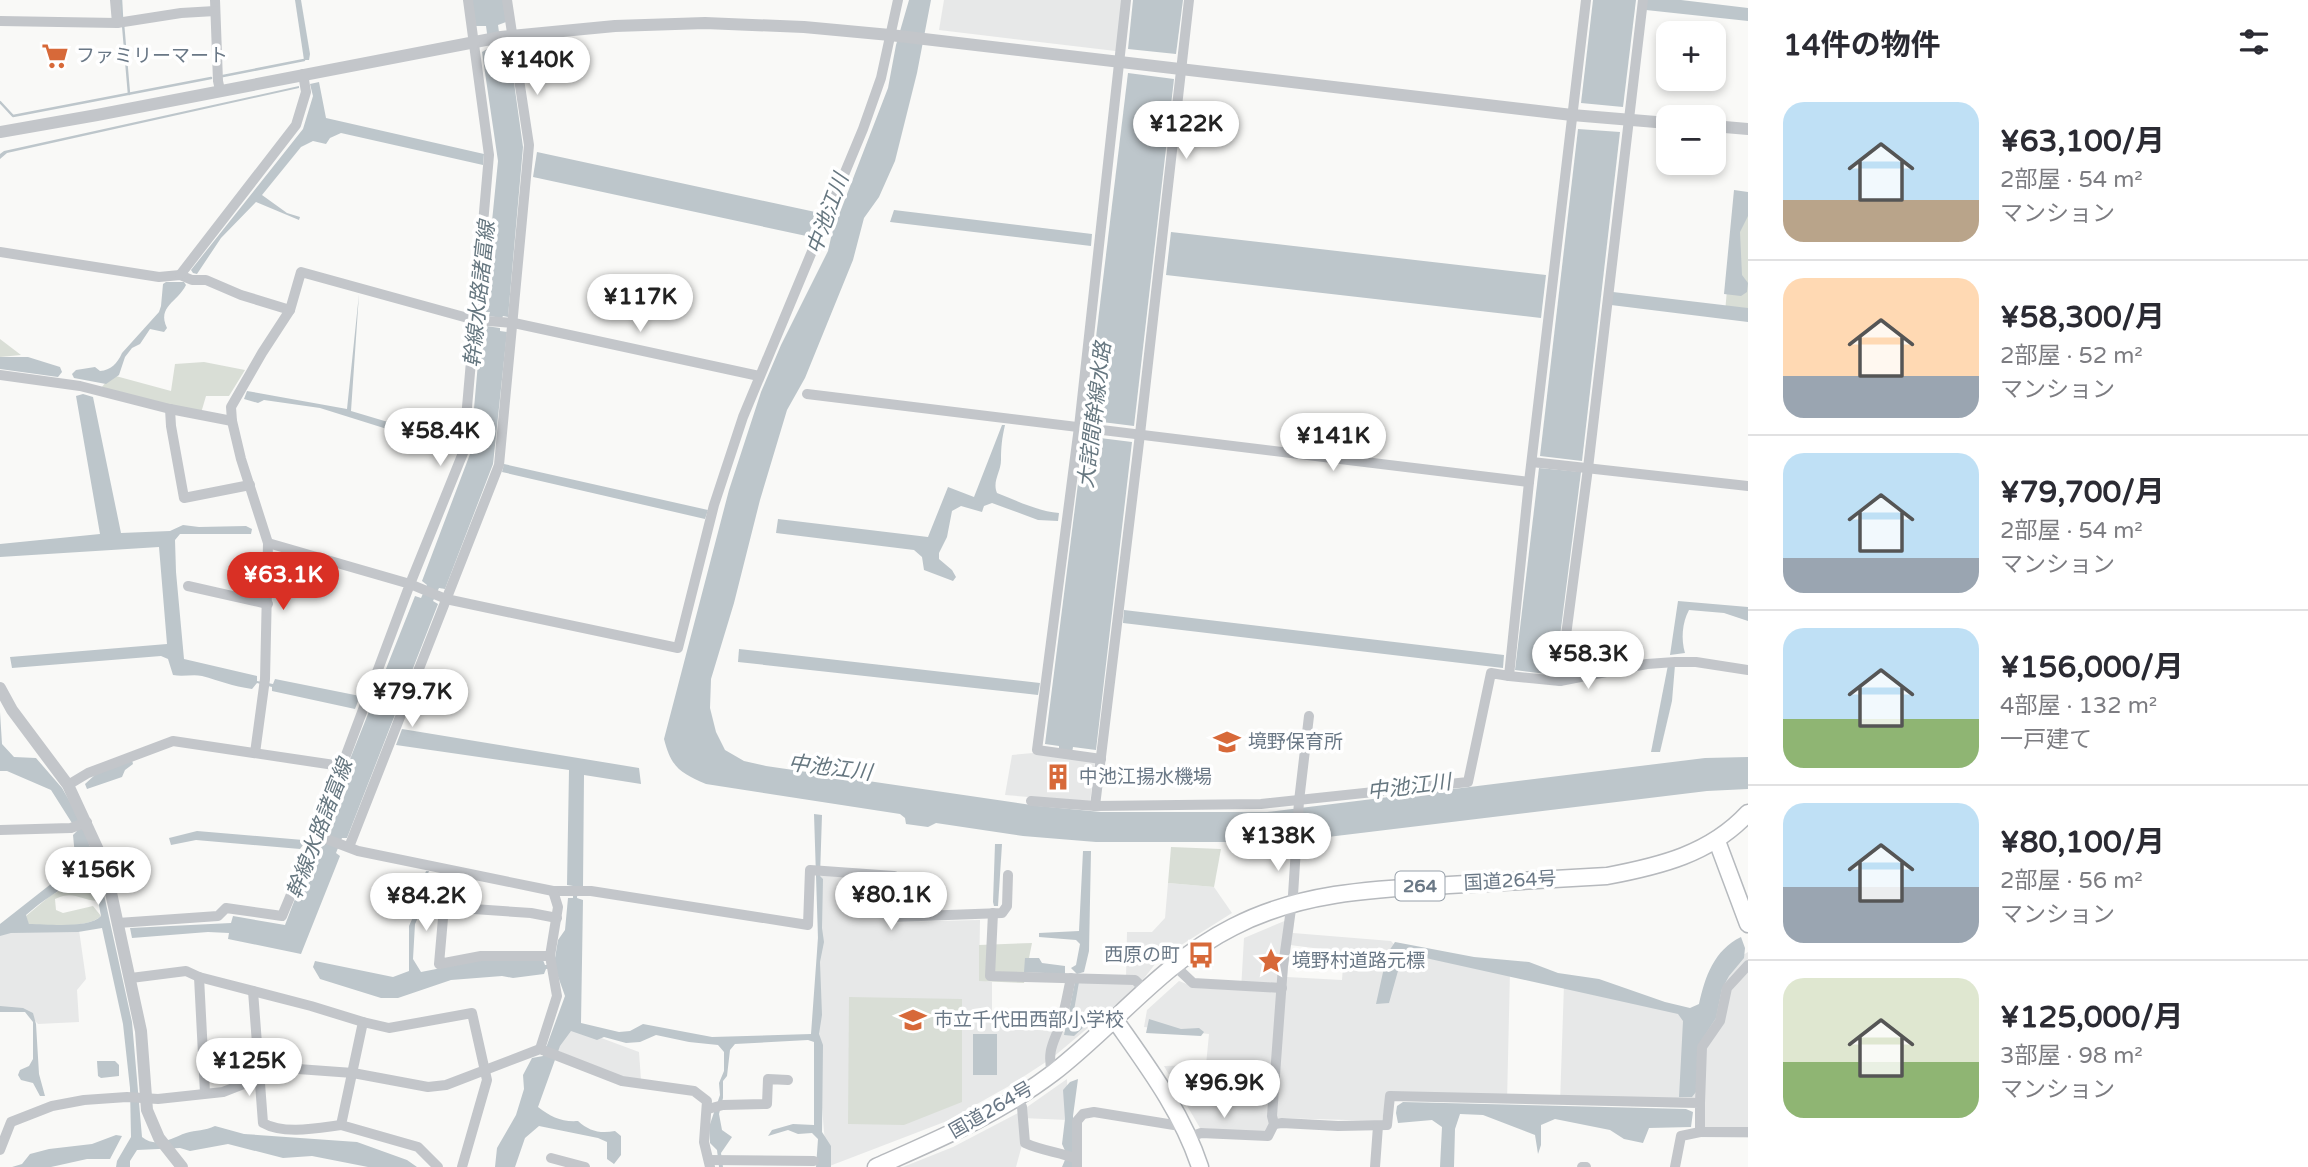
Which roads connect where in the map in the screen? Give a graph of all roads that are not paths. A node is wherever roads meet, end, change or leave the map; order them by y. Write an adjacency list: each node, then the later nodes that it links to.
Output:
1 (115, 0): 11 (street)
2 (468, 0): 14 (street)
3 (508, 0): 13 (street)
4 (898, 0): 12 (street)
5 (1126, 0): 15 (street)
6 (1189, 0): 16 (street)
7 (1586, 0): 19 (street)
8 (1643, 0): 20 (street)
9 (215, 5): 11 (street); 18 (street)
10 (0, 21): 11 (street)
11 (122, 23)
12 (890, 35): 13 (street); 15 (street); 31 (street)
13 (507, 36): 14 (street); 29 (street)
14 (480, 39): 17 (street); 28 (street)
15 (1119, 62): 16 (street); 35 (street)
16 (1181, 69): 19 (street); 36 (street)
17 (303, 74): 18 (street); 26 (street)
18 (220, 90): 24 (street)
19 (1572, 115): 20 (street); 37 (street)
20 (1628, 120): 21 (street); 38 (street)
21 (1656, 122)
22 (1726, 128): 23 (street)
23 (1748, 129)
24 (0, 132)
25 (0, 252): 26 (street)
26 (180, 275): 27 (street)
27 (290, 310): 28 (street); 34 (street)
28 (479, 320): 29 (street); 44 (street)
29 (510, 323): 31 (street); 45 (street)
30 (0, 375): 33 (street)
31 (759, 376): 45 (street)
32 (807, 394): 35 (street)
33 (170, 409): 34 (street); 40 (street)
34 (232, 421): 40 (street)
35 (1079, 427): 36 (street); 53 (street)
36 (1140, 434): 39 (street); 53 (street)
37 (1532, 462): 38 (street); 39 (street)
38 (1588, 468): 41 (street); 49 (street)
39 (1529, 482): 47 (street)
40 (250, 485): 42 (street)
41 (1748, 486)
42 (268, 543): 44 (street); 46 (street)
43 (188, 586): 46 (street)
44 (415, 586): 45 (street); 54 (street)
45 (442, 597): 64 (street)
46 (268, 604): 52 (street)
47 (1510, 667): 49 (street); 57 (street)
48 (1748, 670): 49 (street)
49 (1560, 681)
50 (0, 688): 55 (street)
51 (1309, 716): 57 (street)
52 (255, 753): 54 (street); 55 (street)
53 (1101, 759): 58 (street)
54 (341, 766): 62 (street)
55 (68, 785): 60 (street)
56 (1031, 801): 58 (street)
57 (1298, 801): 58 (street); 67 (street)
58 (1095, 806)
59 (1748, 814): 63 (main road, 国道264号 / 264)
60 (85, 824): 61 (street); 70 (street)
61 (0, 830)
62 (320, 836): 64 (street); 70 (street)
63 (1717, 841): 67 (main road, 国道264号 / 264); 71 (main road)
64 (345, 846): 66 (street)
65 (1007, 875): 68 (street)
66 (553, 891): 68 (street); 69 (street)
67 (1292, 904): 74 (main road, 国道264号 / 264); 78 (street)
68 (993, 913): 77 (street)
69 (556, 918): 72 (street); 72 (street)
70 (118, 923): 76 (street)
71 (1748, 924)
72 (550, 963): 83 (street)
73 (1748, 965): 92 (street)
74 (1175, 966): 78 (street); 79 (main road, 国道264号 / 264)
75 (199, 977): 76 (street); 80 (street); 89 (street)
76 (131, 978): 90 (street)
77 (1071, 978): 79 (street); 86 (street)
78 (1282, 988): 94 (street)
79 (1146, 990): 81 (main road, 国道264号 / 264)
80 (253, 991): 82 (street); 87 (street)
81 (1115, 1020): 86 (main road, 国道264号 / 264); 97 (main road)
82 (363, 1022): 84 (street); 85 (street)
83 (542, 1049): 84 (street); 93 (street)
84 (484, 1070): 85 (street); 107 (street)
85 (354, 1073): 87 (street); 95 (street)
86 (1052, 1073): 91 (main road, 国道264号 / 264)
87 (259, 1079): 89 (street); 95 (street)
88 (788, 1080): 93 (street)
89 (205, 1093): 90 (street)
90 (146, 1097): 100 (street); 105 (street)
91 (1017, 1098): 104 (street); 109 (main road, 国道264号 / 264)
92 (1691, 1103): 96 (street); 98 (street)
93 (708, 1109): 102 (street)
94 (1274, 1124): 96 (street); 97 (street)
95 (341, 1125): 106 (street)
96 (1378, 1126): 111 (street)
97 (1186, 1130): 104 (street); 110 (main road)
98 (1700, 1132): 99 (street); 112 (street)
99 (1748, 1132)
100 (0, 1150)
101 (551, 1158): 108 (street)
102 (715, 1161): 103 (street)
103 (814, 1161)
104 (1077, 1163)
105 (182, 1167)
106 (438, 1167)
107 (462, 1167)
108 (585, 1167)
109 (876, 1167)
110 (1200, 1167)
111 (1375, 1167)
112 (1675, 1167)

